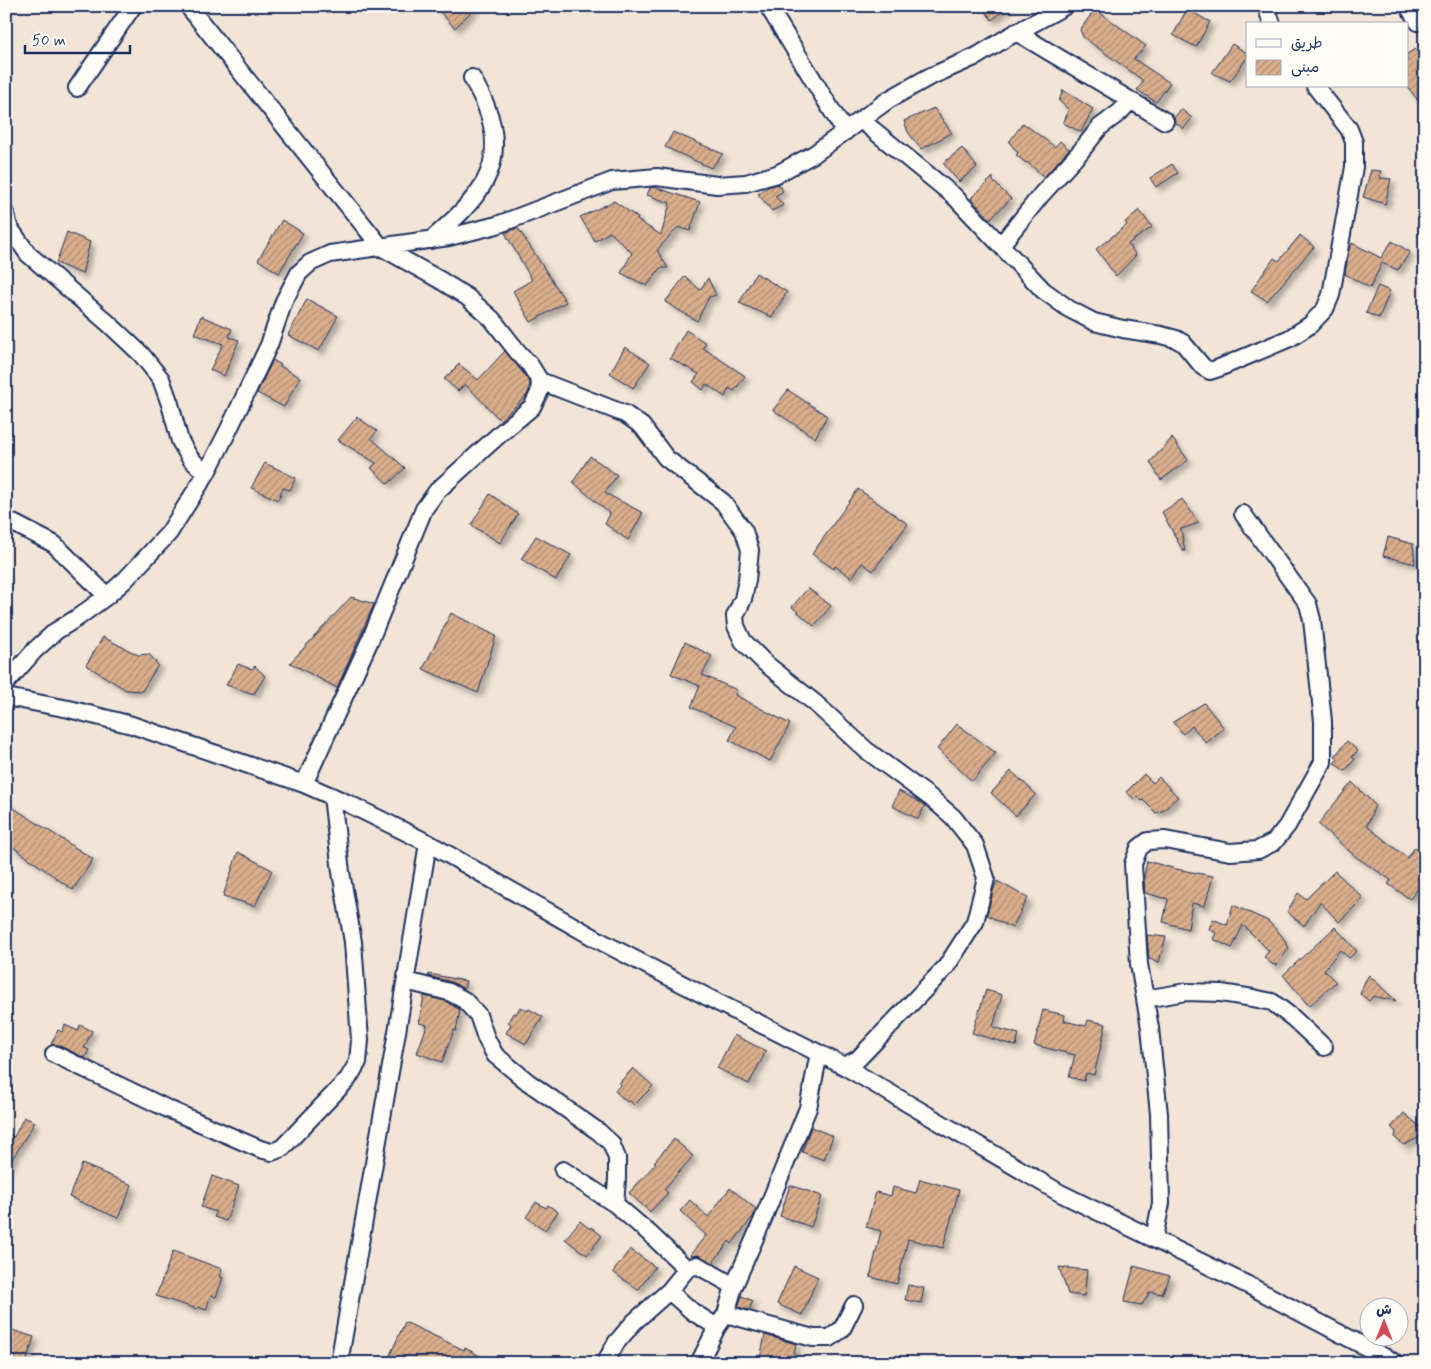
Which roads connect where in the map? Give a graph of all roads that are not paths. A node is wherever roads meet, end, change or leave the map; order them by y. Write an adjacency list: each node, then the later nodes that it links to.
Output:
1 (133, 6): 11 (street)
2 (188, 6): 20 (street)
3 (768, 6): 16 (street)
4 (1065, 6): 9 (street)
5 (1266, 6): 7 (street)
6 (1408, 6): 8 (street)
7 (1271, 22)
8 (1418, 22)
9 (1016, 32): 13 (street); 14 (street)
10 (472, 78): 18 (street)
11 (77, 88)
12 (1317, 88): 19 (street)
13 (1130, 101): 15 (street); 19 (street)
14 (861, 120): 16 (street); 19 (street)
15 (1165, 121)
16 (845, 132): 18 (street)
17 (6, 214): 22 (street)
18 (431, 240): 20 (street)
19 (1001, 244)
20 (381, 247): 21 (street); 22 (street)
21 (540, 381): 28 (street); 36 (street)
22 (206, 474): 25 (street)
23 (1243, 514): 32 (street)
24 (6, 520): 25 (street)
25 (107, 596): 26 (street)
26 (6, 683)
27 (6, 696): 28 (street)
28 (304, 784): 29 (street)
29 (332, 796): 30 (street); 35 (street)
30 (428, 843): 31 (street); 34 (street)
31 (406, 981): 38 (street); 45 (street)
32 (1145, 999): 33 (street); 39 (street)
33 (1324, 1047)
34 (818, 1053): 36 (street); 41 (street)
35 (54, 1054)
36 (844, 1066): 39 (street)
37 (563, 1170): 38 (street)
38 (615, 1204): 40 (street)
39 (1154, 1238): 48 (street)
40 (687, 1269): 41 (street); 42 (street)
41 (734, 1286): 44 (street)
42 (669, 1291): 44 (street); 46 (street)
43 (854, 1305): 44 (street)
44 (721, 1321): 47 (street)
45 (339, 1363)
46 (605, 1363)
47 (699, 1363)
48 (1396, 1363)

